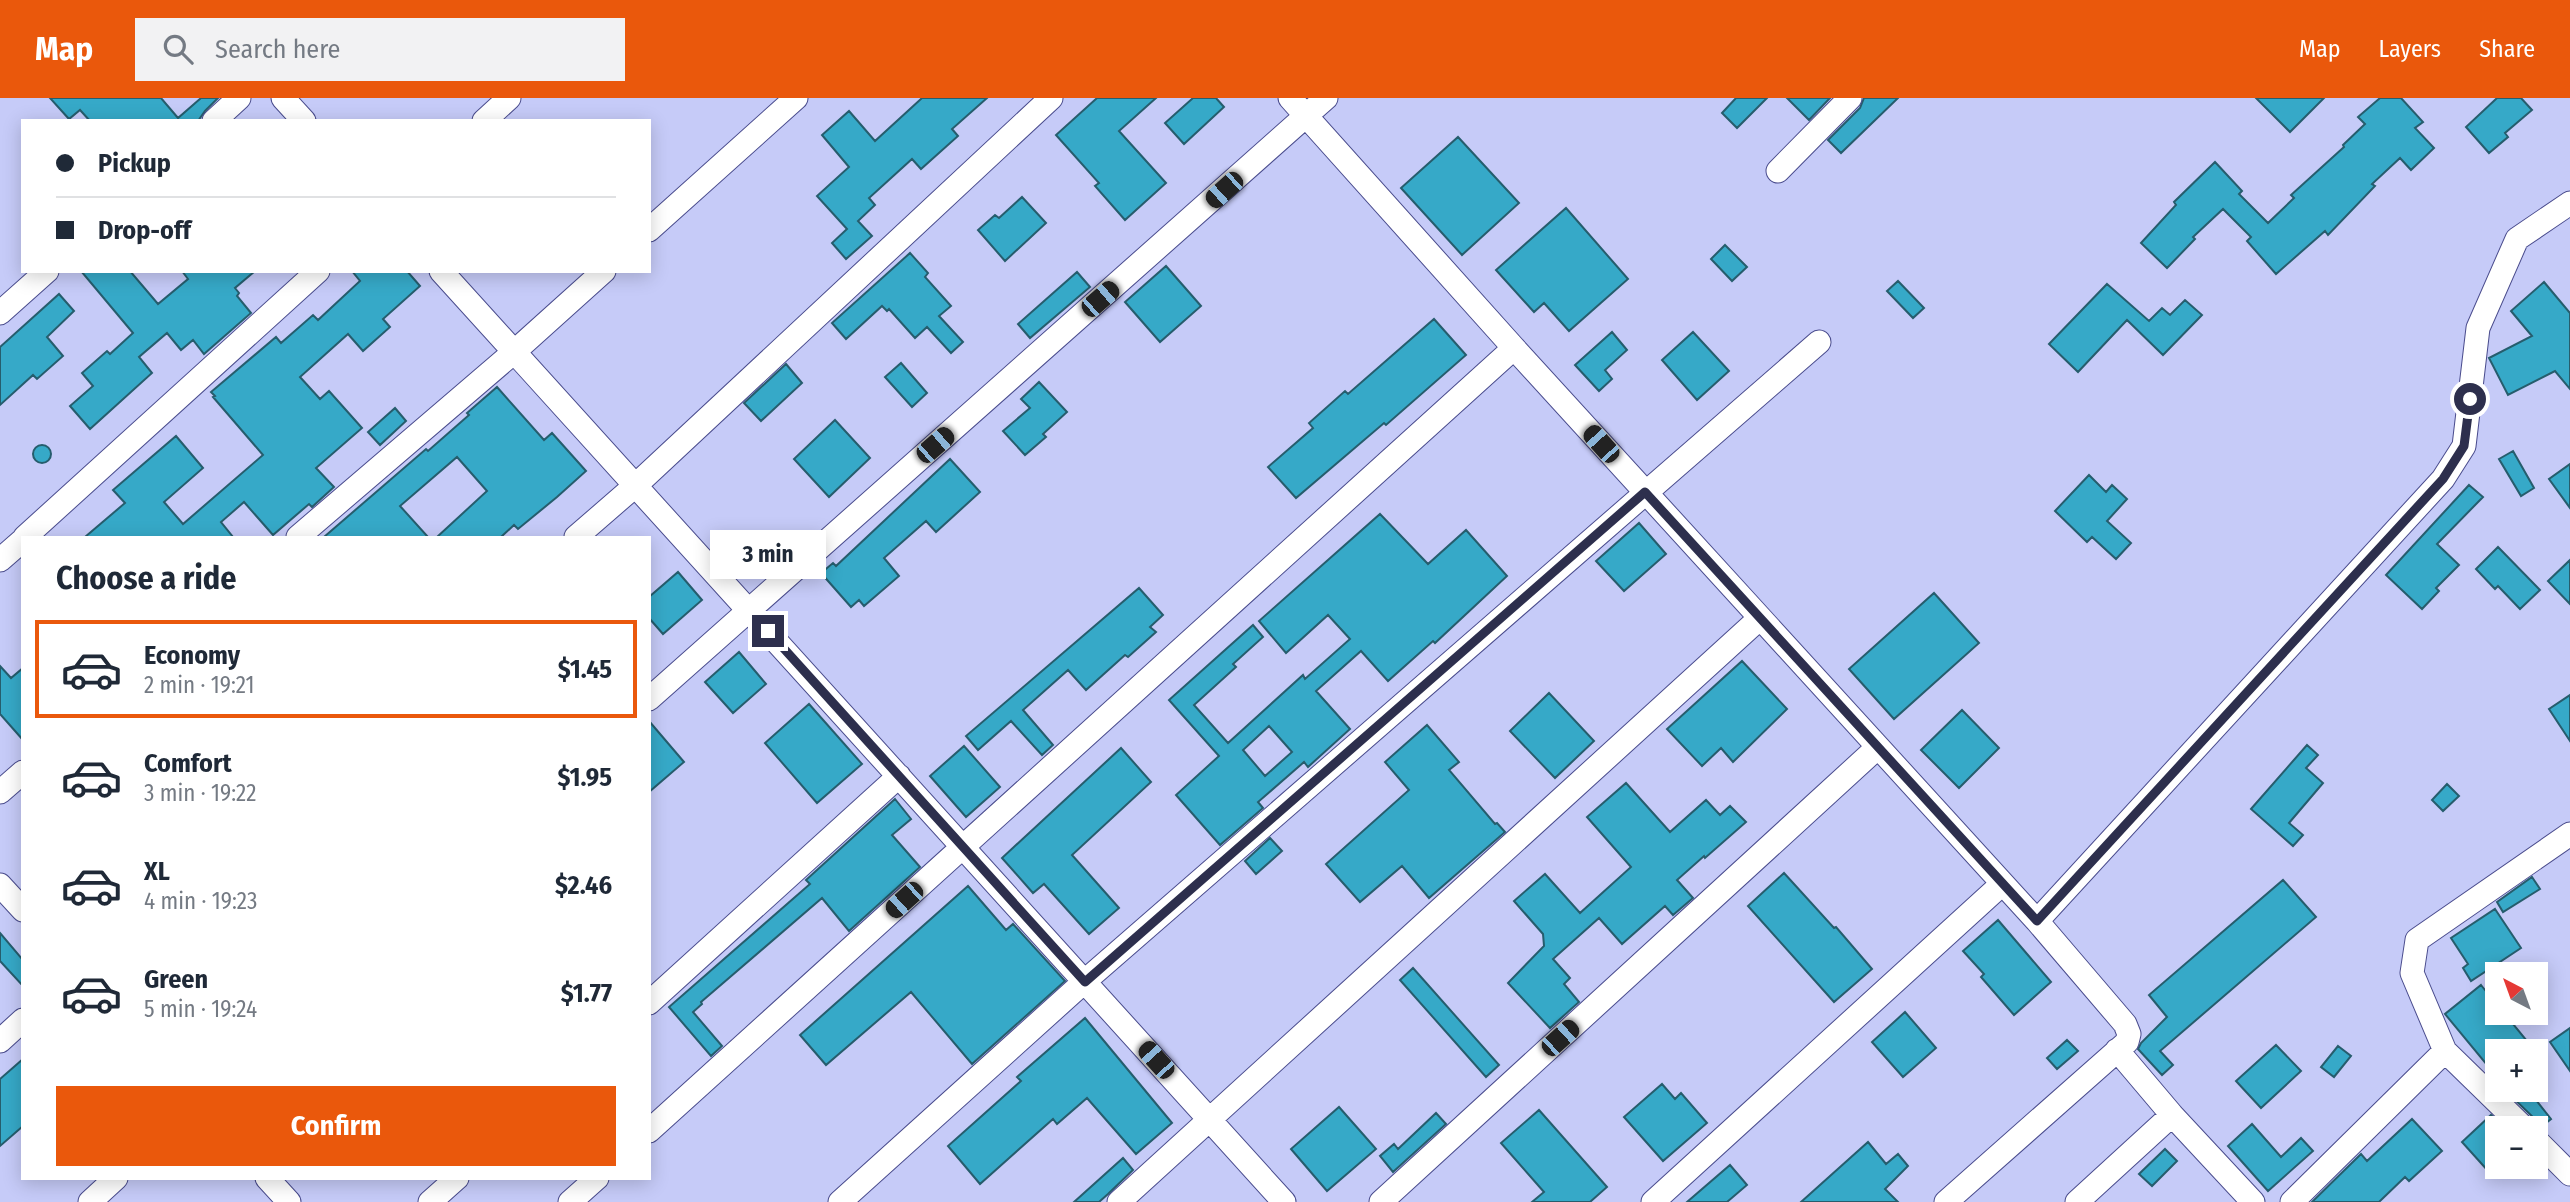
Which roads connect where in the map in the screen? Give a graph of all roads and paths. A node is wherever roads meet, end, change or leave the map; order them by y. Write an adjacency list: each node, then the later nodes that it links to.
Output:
1 (239, 98): 10 (street)
2 (284, 98): 11 (street)
3 (509, 98): 12 (street)
4 (796, 98): 15 (street)
5 (1051, 98): 24 (street)
6 (1290, 98): 9 (street)
7 (1326, 98): 9 (street)
8 (1850, 98): 13 (street)
9 (1307, 117): 22 (street); 31 (street)
10 (216, 119)
11 (302, 119)
12 (486, 119)
13 (1778, 171)
14 (2570, 203): 43 (street)
15 (651, 228)
16 (45, 273): 20 (street)
17 (316, 273): 26 (street)
18 (443, 273): 23 (street)
19 (602, 273): 23 (street)
20 (0, 313)
21 (1819, 342): 25 (street)
22 (1514, 348): 25 (street); 39 (street)
23 (514, 352): 24 (street); 27 (street)
24 (636, 485): 28 (street); 31 (street)
25 (1645, 492): 32 (street); 44 (street)
26 (26, 536)
27 (299, 536)
28 (577, 536)
29 (21, 541): 30 (street)
30 (0, 560)
31 (749, 610): 33 (street); 36 (street)
32 (1760, 618): 34 (street); 52 (street)
33 (651, 697)
34 (1878, 747): 40 (street); 67 (street)
35 (21, 774): 37 (street)
36 (899, 776): 39 (street); 45 (street)
37 (0, 792)
38 (2570, 834): 49 (street)
39 (963, 846): 44 (street); 53 (street)
40 (2003, 884): 43 (street); 68 (street)
41 (0, 885): 42 (street)
42 (21, 908)
43 (2037, 921): 48 (street)
44 (1085, 982): 52 (street); 64 (street)
45 (651, 1001)
46 (21, 1022): 47 (street)
47 (0, 1041)
48 (2117, 1050): 50 (street); 69 (street)
49 (2445, 1051): 51 (street); 72 (street)
50 (2172, 1115): 70 (street); 71 (street)
51 (2512, 1116)
52 (1210, 1119): 65 (street); 66 (street)
53 (651, 1128)
54 (2548, 1152): 55 (street)
55 (2570, 1174)
56 (114, 1180): 60 (street)
57 (269, 1180): 61 (street)
58 (455, 1180): 62 (street)
59 (595, 1180): 63 (street)
60 (90, 1202)
61 (289, 1202)
62 (430, 1202)
63 (570, 1202)
64 (840, 1202)
65 (1119, 1202)
66 (1284, 1202)
67 (1381, 1202)
68 (1653, 1202)
69 (1946, 1202)
70 (2077, 1202)
71 (2253, 1202)
72 (2292, 1202)

